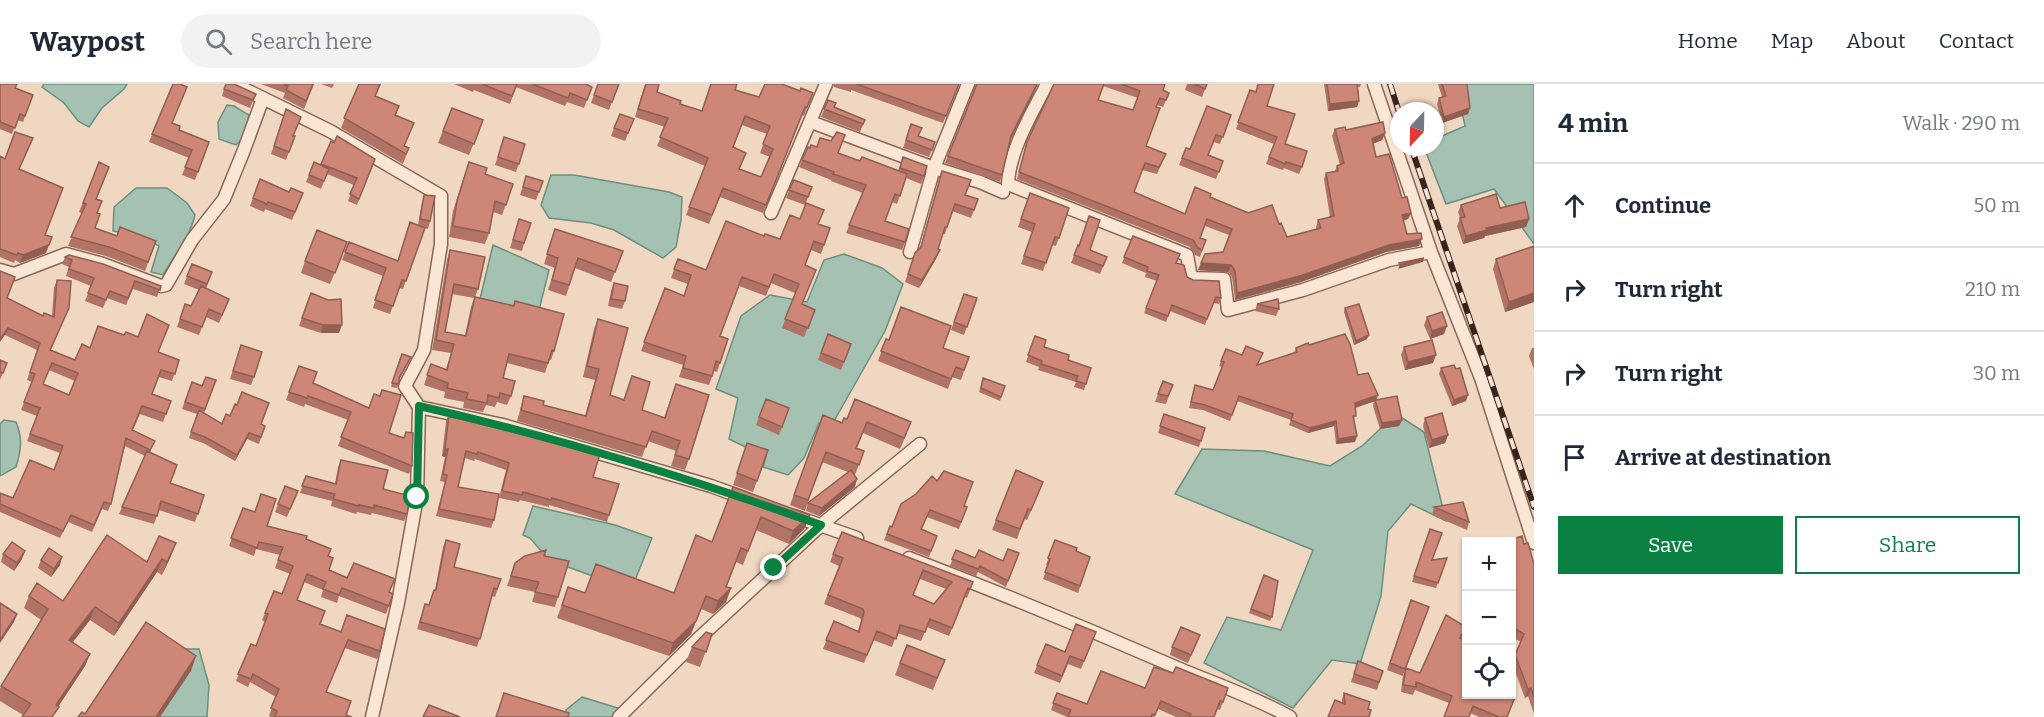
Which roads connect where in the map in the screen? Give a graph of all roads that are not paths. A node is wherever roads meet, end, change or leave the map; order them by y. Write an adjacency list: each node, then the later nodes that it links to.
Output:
1 (234, 84): 6 (street)
2 (826, 84): 7 (street)
3 (968, 84): 8 (street)
4 (1047, 84): 12 (street)
5 (1374, 84): 12 (street)
6 (263, 98): 13 (street); 14 (street)
7 (811, 122): 8 (street); 10 (street)
8 (934, 168): 9 (street); 11 (street)
9 (1003, 192)
10 (771, 213)
11 (910, 252)
12 (1431, 252): 20 (street)
13 (0, 270)
14 (419, 406): 16 (street); 22 (street)
15 (920, 444): 18 (street)
16 (755, 502)
17 (777, 510): 18 (street)
18 (821, 525): 19 (street); 23 (street)
19 (868, 543)
20 (1534, 543)
21 (900, 555): 24 (street)
22 (372, 717)
23 (619, 717)
24 (1290, 717)

